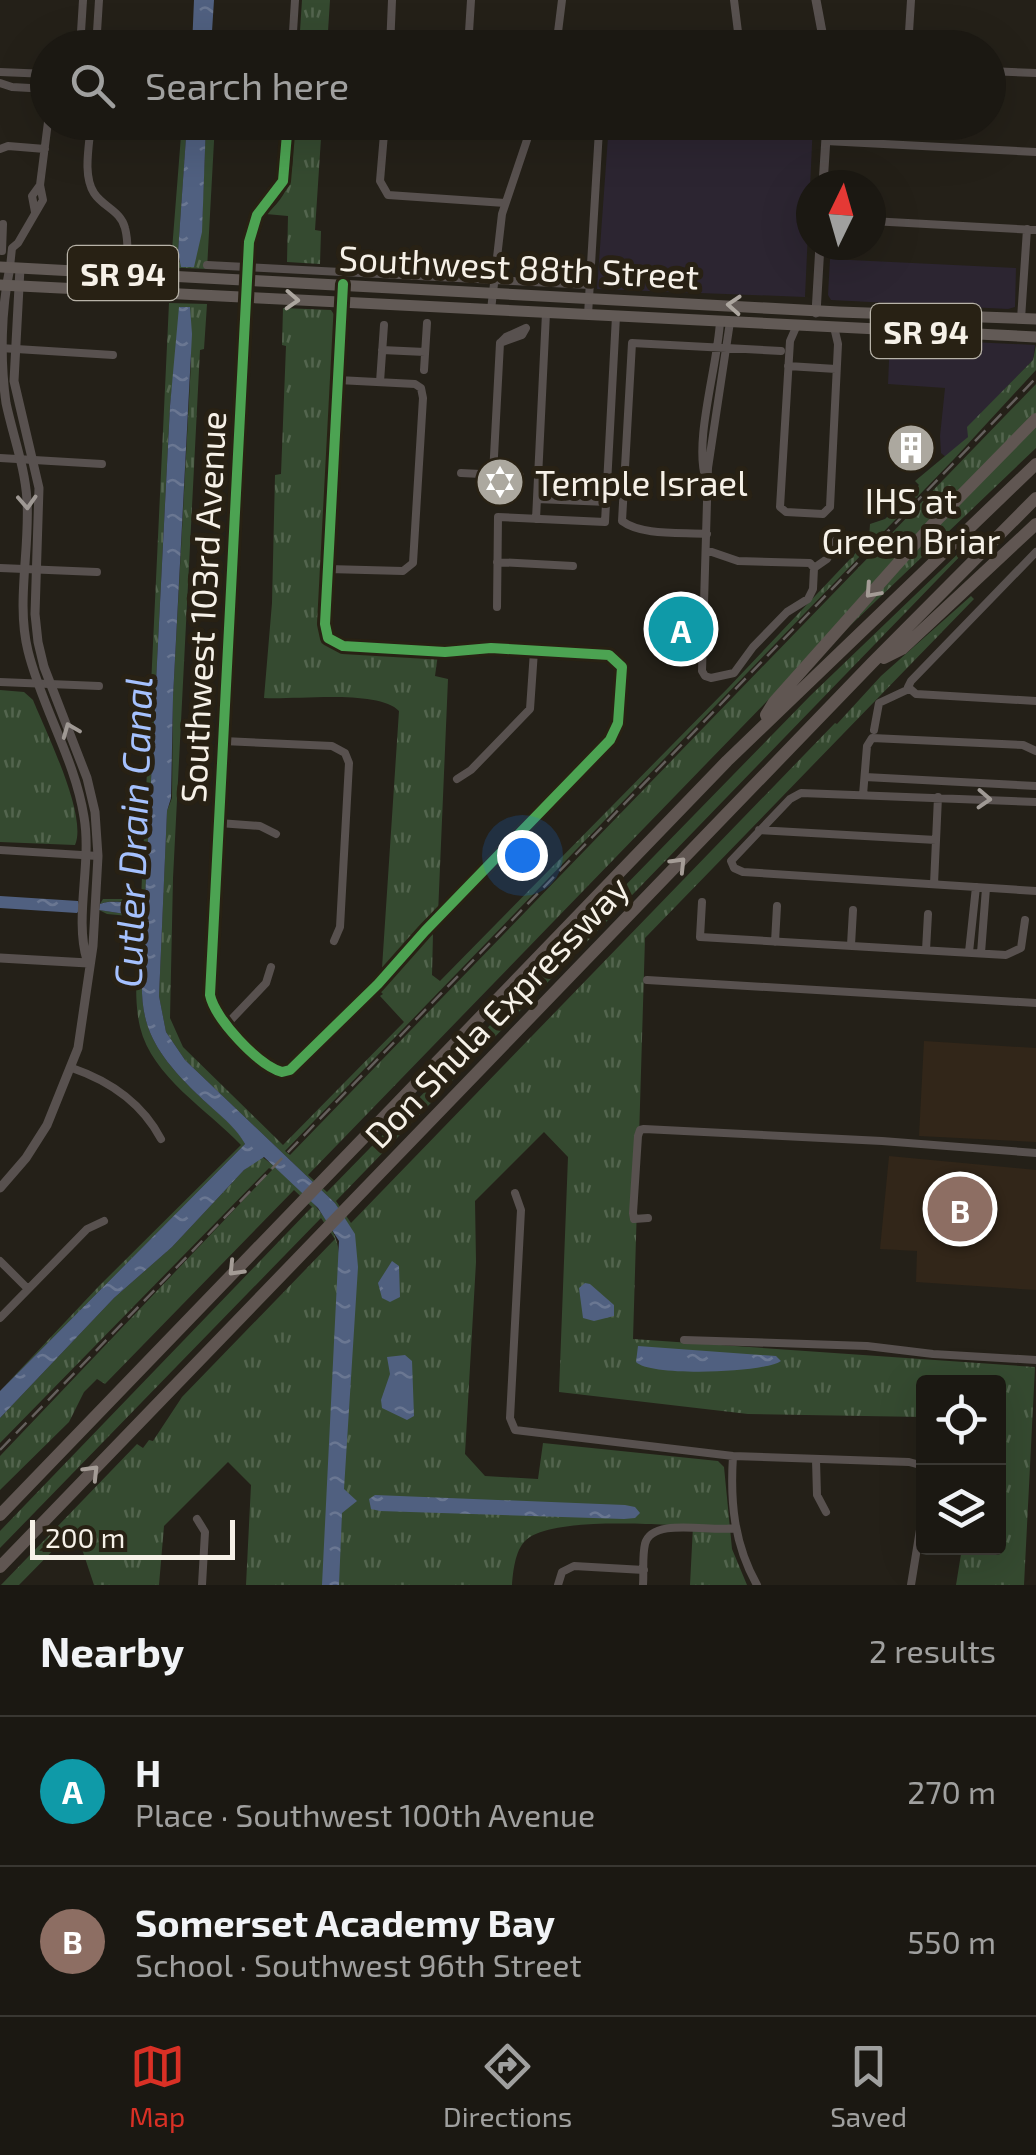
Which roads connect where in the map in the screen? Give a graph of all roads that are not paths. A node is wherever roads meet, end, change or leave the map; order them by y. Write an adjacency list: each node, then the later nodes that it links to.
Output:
1 (83, 0): 10 (street)
2 (98, 0): 11 (street)
3 (295, 0): 12 (street)
4 (392, 0): 13 (street)
5 (471, 0): 14 (street)
6 (562, 0): 15 (street)
7 (734, 0): 16 (street)
8 (816, 0): 17 (street)
9 (911, 0): 18 (street)
10 (81, 30)
11 (97, 30)
12 (293, 30)
13 (391, 30)
14 (469, 30)
15 (558, 30)
16 (738, 30)
17 (822, 30)
18 (909, 30)
19 (1006, 71): 22 (street)
20 (0, 72): 21 (street)
21 (30, 73)
22 (1036, 73)
23 (0, 83): 24 (street)
24 (30, 87)
25 (46, 140): 33 (street)
26 (91, 140): 42 (street)
27 (286, 140): 48 (street, Southwest 103rd Avenue)
28 (384, 140): 36 (street)
29 (527, 140): 36 (street)
30 (598, 140): 52 (street)
31 (826, 141): 34 (street); 35 (street)
32 (0, 148): 33 (street)
33 (45, 149): 40 (street)
34 (1036, 152)
35 (824, 170)
36 (505, 203): 51 (street)
37 (886, 222): 39 (street)
38 (3, 224): 41 (street)
39 (1032, 229): 63 (street)
40 (18, 244): 41 (street); 46 (street)
41 (2, 247)
42 (126, 249): 43 (street); 47 (street)
43 (166, 252)
44 (819, 260): 57 (street)
45 (207, 265): 48 (street, Southwest 88th Street)
46 (10, 268): 47 (main road, Southwest 88th Street / SR 94); 50 (street)
47 (126, 273): 48 (main road, Southwest 88th Street / SR 94); 53 (street)
48 (247, 273): 49 (main road, Southwest 88th Street / SR 94); 51 (street, Southwest 88th Street); 54 (street, Southwest 103rd Avenue)
49 (343, 284): 51 (main road, Southwest 88th Street / SR 94); 55 (street)
50 (8, 286): 53 (main road, Southwest 88th Street / SR 94); 73 (street); 75 (street)
51 (493, 286): 52 (main road, Southwest 88th Street / SR 94); 56 (street)
52 (590, 291): 57 (main road, Southwest 88th Street / SR 94, one-way to 52); 60 (street)
53 (125, 292): 54 (main road, Southwest 88th Street / SR 94)
54 (246, 298): 55 (main road, Southwest 88th Street / SR 94, one-way to 55); 124 (street, Southwest 103rd Avenue)
55 (342, 302): 56 (main road, Southwest 88th Street / SR 94); 83 (street)
56 (491, 310): 58 (main road, Southwest 88th Street / SR 94)
57 (816, 310): 62 (main road, Southwest 88th Street / SR 94); 69 (street)
58 (528, 312): 59 (main road, Southwest 88th Street / SR 94); 92 (street)
59 (546, 312): 60 (main road, Southwest 88th Street / SR 94); 97 (street)
60 (588, 315): 61 (main road, Southwest 88th Street / SR 94)
61 (616, 316): 65 (main road, Southwest 88th Street / SR 94); 98 (street)
62 (997, 318): 63 (main road, Southwest 88th Street / SR 94); 71 (main road)
63 (1021, 318): 64 (main road, Southwest 88th Street / SR 94)
64 (1036, 319)
65 (725, 322): 68 (main road, Southwest 88th Street / SR 94); 74 (street)
66 (427, 324): 78 (street)
67 (384, 325): 76 (street)
68 (797, 325): 69 (main road, Southwest 88th Street / SR 94); 80 (street)
69 (816, 326): 70 (main road, Southwest 88th Street / SR 94)
70 (834, 327): 71 (main road, Southwest 88th Street / SR 94); 81 (street)
71 (981, 334): 72 (main road, Southwest 88th Street / SR 94)
72 (1036, 337)
73 (1, 348): 75 (street); 87 (street)
74 (722, 348): 77 (street); 94 (street); 101 (street)
75 (14, 349): 79 (street); 88 (street)
76 (382, 350): 78 (street); 84 (street)
77 (781, 351)
78 (426, 352): 82 (street)
79 (113, 355)
80 (788, 366): 81 (street); 81 (street)
81 (836, 368)
82 (424, 370)
83 (338, 380): 84 (street); 110 (street)
84 (380, 382): 110 (street)
85 (1036, 420): 122 (highway, one-way to 122)
86 (0, 458): 87 (street)
87 (21, 459): 88 (street); 109 (street, one-way to 109)
88 (34, 460): 89 (street); 111 (street)
89 (102, 464)
90 (1036, 464): 122 (highway, Don Shula Expressway)
91 (461, 473): 92 (street)
92 (492, 474): 93 (street)
93 (520, 476)
94 (707, 485): 95 (street); 101 (street)
95 (725, 488)
96 (1036, 498): 115 (highway, Don Shula Expressway)
97 (537, 499): 98 (street); 99 (street)
98 (606, 502): 99 (street)
99 (536, 519): 105 (street)
100 (1036, 524): 115 (highway)
101 (707, 534): 103 (street)
102 (839, 534): 108 (street)
103 (706, 550): 108 (street); 108 (street)
104 (1036, 552): 120 (street)
105 (497, 562): 106 (street); 113 (street)
106 (573, 566)
107 (0, 568): 109 (street)
108 (814, 568)
109 (25, 569): 111 (street); 117 (street)
110 (328, 569): 114 (street)
111 (37, 570): 112 (street); 118 (street)
112 (97, 572)
113 (497, 607)
114 (534, 651): 127 (street); 157 (street, Southwest 103rd Avenue)
115 (872, 663): 178 (highway, Don Shula Expressway, one-way to 115)
116 (0, 682): 117 (street)
117 (38, 684): 118 (street); 137 (street)
118 (51, 685): 119 (street); 137 (street, one-way to 118)
119 (99, 686)
120 (909, 689): 121 (street); 123 (street)
121 (1036, 701)
122 (758, 730): 173 (highway, Don Shula Expressway, one-way to 173)
123 (874, 730)
124 (223, 741): 132 (street, Southwest 103rd Avenue); 146 (street)
125 (1036, 751): 129 (street)
126 (1036, 776): 128 (street)
127 (457, 779)
128 (1036, 786): 129 (street)
129 (864, 787): 130 (street); 133 (street)
130 (938, 797): 131 (street, one-way to 131); 135 (street)
131 (1036, 802)
132 (219, 823): 134 (street); 157 (street, Southwest 103rd Avenue)
133 (759, 830): 135 (street); 138 (street)
134 (276, 834)
135 (936, 840): 138 (street)
136 (0, 850): 137 (street)
137 (93, 856): 153 (street)
138 (934, 884): 139 (street)
139 (980, 888): 140 (street); 150 (street); 151 (street)
140 (1036, 890)
141 (702, 902): 147 (street)
142 (777, 906): 147 (street)
143 (853, 910): 148 (street)
144 (928, 914): 149 (street)
145 (1025, 920): 151 (street)
146 (334, 941)
147 (775, 942): 148 (street)
148 (851, 946): 149 (street)
149 (926, 950): 150 (street)
150 (969, 952): 151 (street)
151 (981, 953)
152 (0, 958): 153 (street)
153 (88, 963): 158 (street)
154 (271, 967): 157 (street)
155 (647, 980): 156 (street)
156 (1036, 1003)
157 (226, 1026)
158 (72, 1068): 159 (street); 161 (street)
159 (162, 1139)
160 (1036, 1153): 163 (street)
161 (0, 1188)
162 (515, 1193): 170 (street)
163 (648, 1218)
164 (104, 1221): 166 (street)
165 (0, 1261): 166 (street)
166 (28, 1288): 167 (street)
167 (0, 1318)
168 (684, 1340): 169 (street)
169 (1036, 1360)
170 (733, 1456): 171 (street); 176 (street)
171 (816, 1460): 172 (street); 174 (street)
172 (916, 1465)
173 (0, 1512)
174 (826, 1512)
175 (197, 1519): 180 (street)
176 (735, 1528): 179 (street); 183 (street)
177 (916, 1554): 184 (street)
178 (0, 1567)
179 (644, 1570): 181 (street); 182 (street)
180 (202, 1585)
181 (558, 1585)
182 (643, 1585)
183 (757, 1585)
184 (911, 1585)

